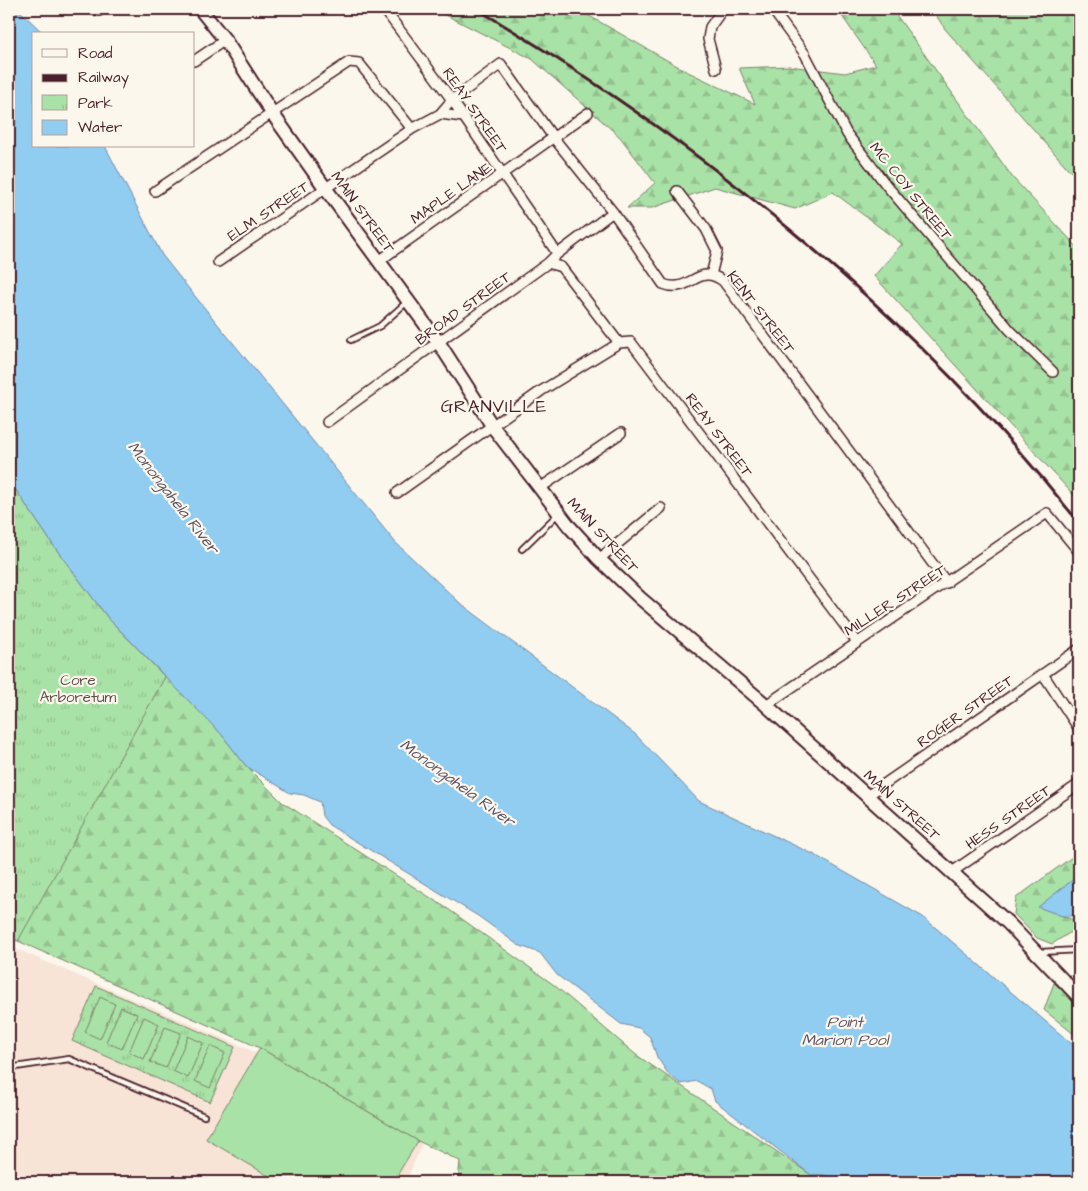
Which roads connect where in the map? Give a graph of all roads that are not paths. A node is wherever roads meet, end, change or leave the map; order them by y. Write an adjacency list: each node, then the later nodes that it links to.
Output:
1 (200, 9): 5 (main road, MAIN STREET)
2 (384, 9): 8 (street, REAY STREET)
3 (723, 9): 7 (street)
4 (772, 9): 29 (street, MC COY STREET)
5 (225, 40): 6 (street); 9 (main road, MAIN STREET)
6 (195, 60)
7 (716, 69)
8 (452, 100): 11 (street); 12 (street, REAY STREET); 14 (street, KENT STREET)
9 (272, 113): 13 (street); 16 (main road, MAIN STREET); 17 (street)
10 (588, 113): 14 (street, MAPLE LANE)
11 (440, 114): 12 (street); 13 (street, ELM STREET)
12 (463, 117): 15 (street, REAY STREET)
13 (412, 129): 16 (street, ELM STREET)
14 (553, 137): 15 (street, MAPLE LANE); 19 (street, KENT STREET)
15 (503, 173): 20 (street, REAY STREET); 21 (street, MAPLE LANE)
16 (326, 189): 21 (main road, MAIN STREET); 22 (street, ELM STREET)
17 (154, 191)
18 (677, 191): 24 (street)
19 (613, 212): 20 (street, BROAD STREET); 24 (street, KENT STREET)
20 (557, 253): 23 (street, BROAD STREET)
21 (379, 260): 25 (main road, MAIN STREET)
22 (218, 262)
23 (548, 263): 27 (street, BROAD STREET); 28 (street, REAY STREET)
24 (711, 275): 40 (street, KENT STREET)
25 (407, 302): 26 (lane); 27 (main road, MAIN STREET)
26 (351, 340)
27 (438, 343): 30 (street, BROAD STREET); 31 (main road, MAIN STREET)
28 (619, 343): 31 (street); 41 (street, REAY STREET)
29 (1053, 372)
30 (327, 422)
31 (493, 427): 33 (main road, MAIN STREET); 34 (street)
32 (621, 433): 33 (street)
33 (540, 488): 36 (main road, MAIN STREET)
34 (398, 493)
35 (662, 508): 39 (street)
36 (559, 513): 37 (lane); 39 (main road, MAIN STREET)
37 (522, 549)
38 (1079, 552): 40 (street, MILLER STREET)
39 (599, 559): 44 (main road, MAIN STREET)
40 (947, 583): 41 (street, MILLER STREET)
41 (857, 642): 44 (street, MILLER STREET)
42 (1079, 649): 43 (street, ROGER STREET)
43 (1043, 674): 45 (street); 47 (street, ROGER STREET)
44 (766, 705): 47 (main road, MAIN STREET)
45 (1079, 729)
46 (1079, 784): 48 (street, HESS STREET)
47 (867, 796): 48 (main road, MAIN STREET)
48 (952, 872): 50 (main road, MAIN STREET)
49 (1079, 950): 50 (lane)
50 (1036, 952): 51 (main road, MAIN STREET)
51 (1079, 997)
52 (9, 1068): 53 (lane)
53 (204, 1116)

